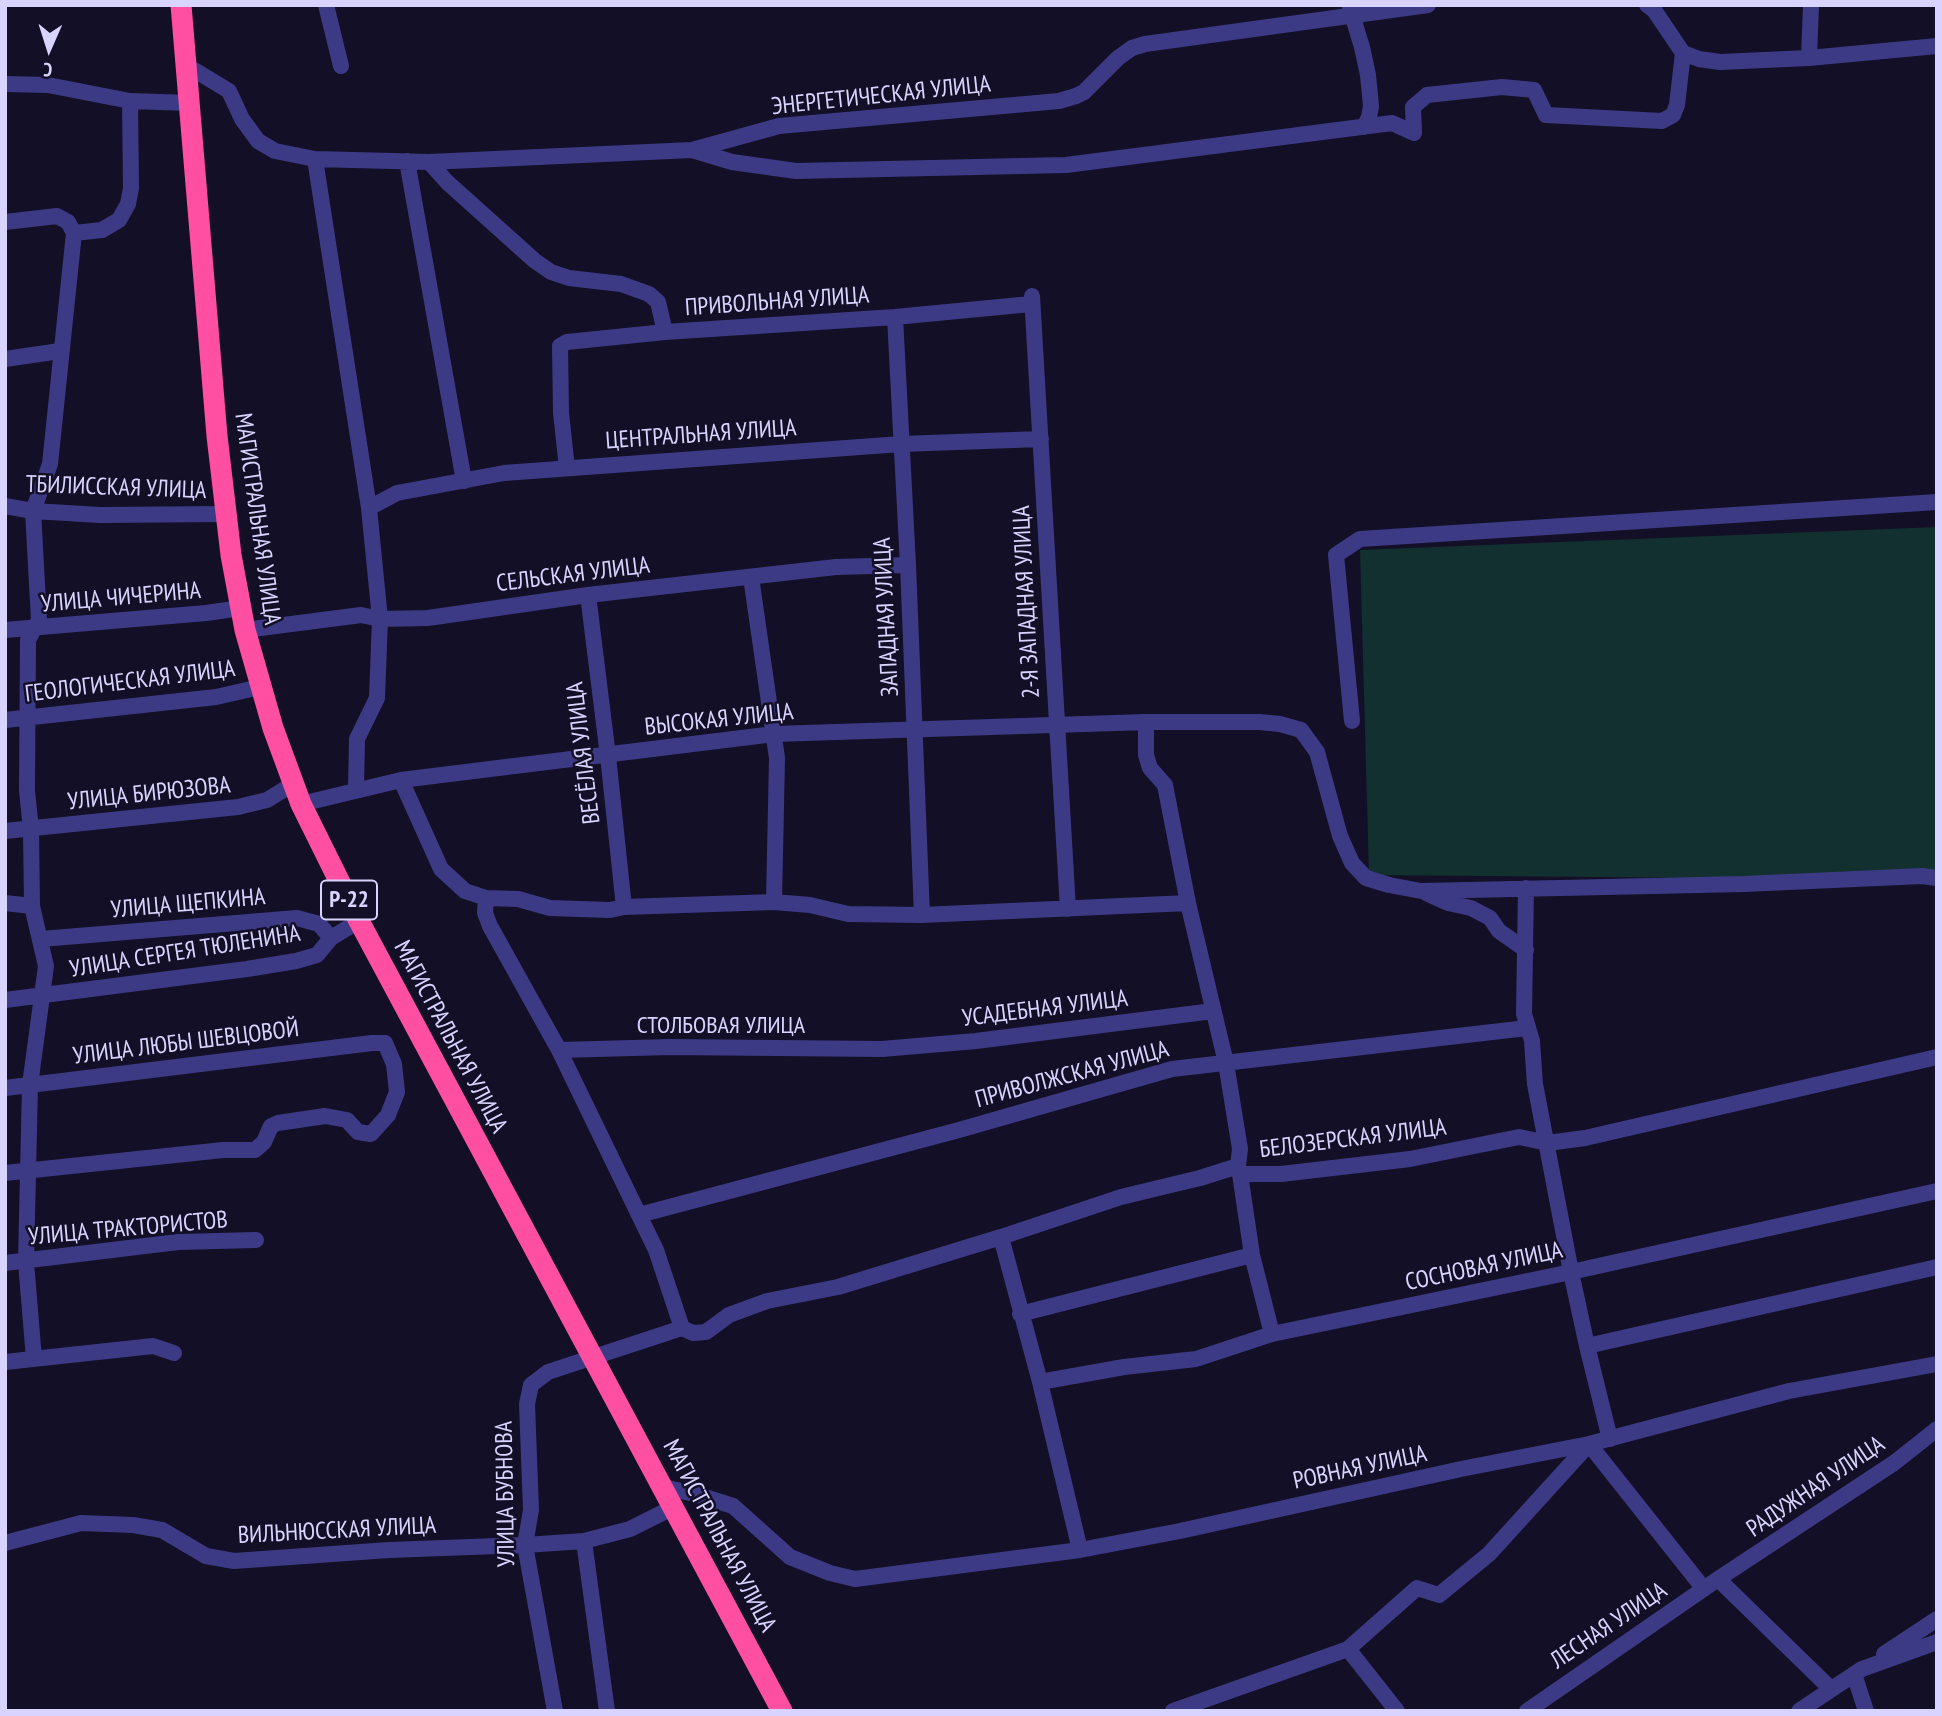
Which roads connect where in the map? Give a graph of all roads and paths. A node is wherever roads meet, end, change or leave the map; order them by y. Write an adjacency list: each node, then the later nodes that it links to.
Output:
1 (181, 5): 10 (highway, МАГИСТРАЛЬНАЯ УЛИЦА / Р-22)
2 (326, 5): 11 (street)
3 (1428, 5): 6 (street, ЭНЕРГЕТИЧЕСКАЯ УЛИЦА)
4 (1647, 5): 8 (street)
5 (1811, 5): 9 (street)
6 (1350, 11): 15 (street); 18 (street, ЭНЕРГЕТИЧЕСКАЯ УЛИЦА)
7 (1937, 46): 9 (street)
8 (1683, 53): 9 (street); 16 (street)
9 (1809, 58)
10 (186, 65): 14 (highway, МАГИСТРАЛЬНАЯ УЛИЦА / Р-22); 19 (street, ЭНЕРГЕТИЧЕСКАЯ УЛИЦА)
11 (341, 66)
12 (5, 84): 13 (street)
13 (130, 101): 14 (street); 23 (street)
14 (189, 103): 37 (highway, МАГИСТРАЛЬНАЯ УЛИЦА / Р-22)
15 (1371, 106): 16 (street); 17 (street)
16 (1392, 123): 17 (street)
17 (1364, 127): 18 (street)
18 (692, 150): 21 (street, ЭНЕРГЕТИЧЕСКАЯ УЛИЦА)
19 (315, 159): 20 (street, ЭНЕРГЕТИЧЕСКАЯ УЛИЦА); 35 (street)
20 (407, 161): 21 (street, ЭНЕРГЕТИЧЕСКАЯ УЛИЦА); 32 (street)
21 (429, 162): 26 (street, ПРИВОЛЬНАЯ УЛИЦА)
22 (5, 222): 23 (street)
23 (74, 233): 27 (street)
24 (1032, 299): 25 (street, ПРИВОЛЬНАЯ УЛИЦА); 29 (street, 2-Я ЗАПАДНАЯ УЛИЦА)
25 (895, 317): 26 (street, ПРИВОЛЬНАЯ УЛИЦА); 30 (street, ЗАПАДНАЯ УЛИЦА)
26 (666, 332): 31 (street)
27 (60, 352): 28 (street); 36 (street)
28 (5, 359)
29 (1041, 439): 30 (street, ЦЕНТРАЛЬНАЯ УЛИЦА); 51 (street, 2-Я ЗАПАДНАЯ УЛИЦА)
30 (901, 444): 31 (street, ЦЕНТРАЛЬНАЯ УЛИЦА); 38 (street, ЗАПАДНАЯ УЛИЦА)
31 (567, 468): 32 (street, ЦЕНТРАЛЬНАЯ УЛИЦА)
32 (464, 481): 35 (street, ЦЕНТРАЛЬНАЯ УЛИЦА)
33 (1937, 502): 49 (street)
34 (5, 506): 36 (street, ТБИЛИССКАЯ УЛИЦА)
35 (369, 508): 42 (street)
36 (33, 511): 37 (street, ТБИЛИССКАЯ УЛИЦА); 43 (street)
37 (226, 514): 41 (highway, МАГИСТРАЛЬНАЯ УЛИЦА / Р-22)
38 (908, 565): 39 (street, СЕЛЬСКАЯ УЛИЦА); 52 (street, ЗАПАДНАЯ УЛИЦА)
39 (751, 577): 40 (street, СЕЛЬСКАЯ УЛИЦА); 53 (street)
40 (588, 595): 42 (street, СЕЛЬСКАЯ УЛИЦА); 54 (street, ВЕСЁЛАЯ УЛИЦА)
41 (241, 608): 43 (street, УЛИЦА ЧИЧЕРИНА); 45 (highway, МАГИСТРАЛЬНАЯ УЛИЦА / Р-22)
42 (380, 619): 45 (street, СЕЛЬСКАЯ УЛИЦА); 56 (street)
43 (33, 629): 44 (street, УЛИЦА ЧИЧЕРИНА); 47 (street)
44 (5, 630)
45 (245, 630): 46 (highway, МАГИСТРАЛЬНАЯ УЛИЦА / Р-22)
46 (260, 687): 47 (street, ГЕОЛОГИЧЕСКАЯ УЛИЦА); 57 (highway, МАГИСТРАЛЬНАЯ УЛИЦА / Р-22)
47 (28, 718): 48 (street, ГЕОЛОГИЧЕСКАЯ УЛИЦА); 58 (street)
48 (5, 720)
49 (1352, 721)
50 (1146, 722): 51 (street, ВЫСОКАЯ УЛИЦА); 62 (street, ВЫСОКАЯ УЛИЦА); 66 (street)
51 (1056, 724): 52 (street, ВЫСОКАЯ УЛИЦА); 69 (street, 2-Я ЗАПАДНАЯ УЛИЦА)
52 (915, 728): 53 (street, ВЫСОКАЯ УЛИЦА); 70 (street, ЗАПАДНАЯ УЛИЦА)
53 (774, 734): 54 (street, ВЫСОКАЯ УЛИЦА); 64 (street)
54 (608, 756): 55 (street, ВЫСОКАЯ УЛИЦА); 68 (street, ВЕСЁЛАЯ УЛИЦА)
55 (401, 780): 56 (street, ВЫСОКАЯ УЛИЦА); 63 (street)
56 (356, 789): 57 (street, ВЫСОКАЯ УЛИЦА)
57 (297, 794): 58 (street, УЛИЦА БИРЮЗОВА); 71 (highway, МАГИСТРАЛЬНАЯ УЛИЦА / Р-22)
58 (32, 829): 59 (street, УЛИЦА БИРЮЗОВА); 67 (street)
59 (5, 831)
60 (1937, 878): 61 (street)
61 (1526, 888): 62 (street); 74 (street)
62 (1421, 891): 74 (street)
63 (486, 898): 68 (street); 80 (street)
64 (774, 902): 68 (street); 70 (street)
65 (5, 903): 67 (street)
66 (1188, 903): 69 (street); 77 (street)
67 (32, 906): 73 (street)
68 (624, 907)
69 (1068, 909): 70 (street)
70 (922, 915)
71 (359, 921): 72 (street, УЛИЦА СЕРГЕЯ ТЮЛЕНИНА); 103 (highway, МАГИСТРАЛЬНАЯ УЛИЦА / Р-22)
72 (331, 938): 73 (street, УЛИЦА ЩЕПКИНА); 75 (street, УЛИЦА СЕРГЕЯ ТЮЛЕНИНА)
73 (41, 939): 75 (street)
74 (1526, 950): 78 (street)
75 (43, 996): 76 (street, УЛИЦА СЕРГЕЯ ТЮЛЕНИНА); 83 (street)
76 (5, 1000)
77 (1213, 1011): 79 (street, УСАДЕБНАЯ УЛИЦА); 82 (street)
78 (1527, 1028): 82 (street, ПРИВОЛЖСКАЯ УЛИЦА); 85 (street)
79 (882, 1049): 80 (street, СТОЛБОВАЯ УЛИЦА)
80 (559, 1050): 90 (street)
81 (1937, 1057): 85 (street, БЕЛОЗЕРСКАЯ УЛИЦА)
82 (1226, 1063): 87 (street); 90 (street, ПРИВОЛЖСКАЯ УЛИЦА)
83 (30, 1085): 84 (street, УЛИЦА ЛЮБЫ ШЕВЦОВОЙ); 86 (street); 86 (street, УЛИЦА ЛЮБЫ ШЕВЦОВОЙ)
84 (5, 1088)
85 (1548, 1143): 87 (street, БЕЛОЗЕРСКАЯ УЛИЦА); 97 (street)
86 (30, 1170): 88 (street); 94 (street)
87 (1239, 1170): 91 (street, БЕЛОЗЕРСКАЯ УЛИЦА); 93 (street)
88 (5, 1173)
89 (1937, 1191): 97 (street, СОСНОВАЯ УЛИЦА)
90 (639, 1215): 99 (street)
91 (1001, 1237): 98 (street); 99 (street, БЕЛОЗЕРСКАЯ УЛИЦА)
92 (256, 1240): 94 (street, УЛИЦА ТРАКТОРИСТОВ)
93 (1252, 1255): 98 (street); 100 (street)
94 (26, 1262): 95 (street, УЛИЦА ТРАКТОРИСТОВ); 104 (street)
95 (5, 1263)
96 (1937, 1267): 101 (street)
97 (1571, 1272): 100 (street, СОСНОВАЯ УЛИЦА); 101 (street)
98 (1020, 1314): 107 (street)
99 (682, 1328): 103 (street, БЕЛОЗЕРСКАЯ УЛИЦА)
100 (1272, 1334): 107 (street, СОСНОВАЯ УЛИЦА)
101 (1587, 1346): 109 (street)
102 (174, 1353): 104 (street)
103 (592, 1356): 111 (highway, МАГИСТРАЛЬНАЯ УЛИЦА / Р-22); 115 (street, УЛИЦА БУБНОВА)
104 (34, 1359): 105 (street)
105 (5, 1362)
106 (1937, 1364): 109 (street, РОВНАЯ УЛИЦА)
107 (1040, 1382): 116 (street)
108 (1937, 1429): 117 (street, РАДУЖНАЯ УЛИЦА)
109 (1610, 1439): 110 (street, РОВНАЯ УЛИЦА)
110 (1589, 1444): 116 (street, РОВНАЯ УЛИЦА); 118 (street); 121 (street)
111 (663, 1487): 112 (highway, МАГИСТРАЛЬНАЯ УЛИЦА / Р-22); 116 (street, РОВНАЯ УЛИЦА)
112 (674, 1507): 113 (street, ВИЛЬНЮССКАЯ УЛИЦА); 127 (highway, МАГИСТРАЛЬНАЯ УЛИЦА / Р-22)
113 (584, 1541): 115 (street, ВИЛЬНЮССКАЯ УЛИЦА); 126 (street)
114 (5, 1543): 115 (street, ВИЛЬНЮССКАЯ УЛИЦА)
115 (525, 1545): 125 (street, УЛИЦА БУБНОВА)
116 (1080, 1550)
117 (1718, 1579): 118 (street, ЛЕСНАЯ УЛИЦА); 123 (street)
118 (1704, 1589): 130 (street, ЛЕСНАЯ УЛИЦА)
119 (1937, 1619): 122 (street)
120 (1937, 1642): 122 (street)
121 (1348, 1649): 124 (street); 129 (street)
122 (1858, 1672): 123 (street); 132 (street)
123 (1831, 1689): 131 (street)
124 (1201, 1706): 128 (street)
125 (555, 1711)
126 (607, 1711)
127 (782, 1711)
128 (1173, 1711)
129 (1397, 1711)
130 (1527, 1711)
131 (1799, 1711)
132 (1866, 1711)

